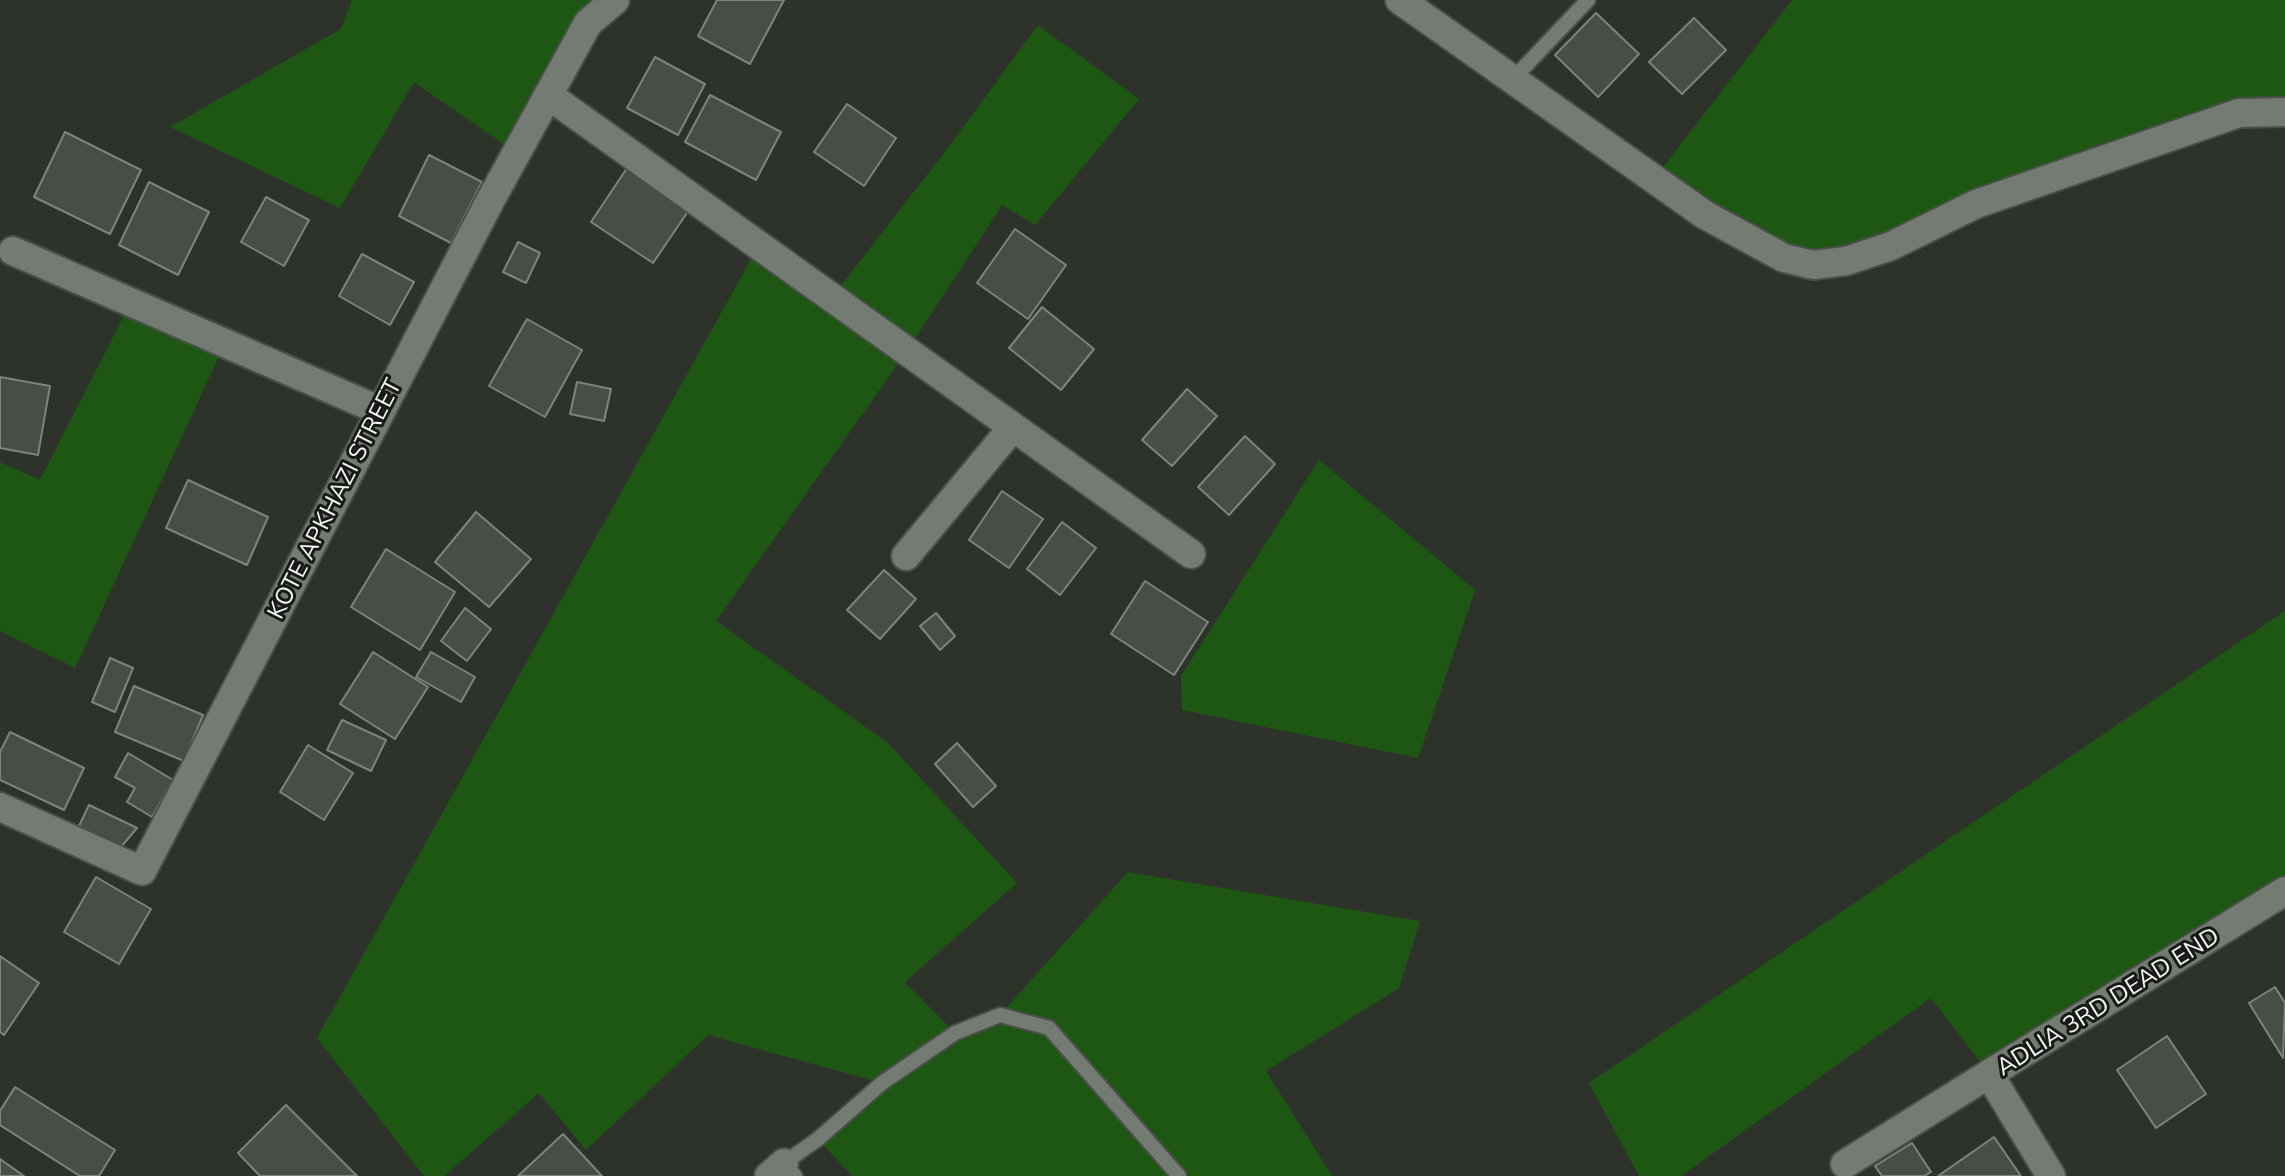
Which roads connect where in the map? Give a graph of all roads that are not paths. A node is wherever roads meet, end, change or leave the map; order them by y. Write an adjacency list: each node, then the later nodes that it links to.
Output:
1 (615, 0): 5 (street, KOTE APKHAZI STREET)
2 (1400, 0): 4 (street)
3 (1588, 0): 4 (lane)
4 (1513, 79): 6 (street)
5 (548, 95): 8 (street, KOTE APKHAZI STREET); 9 (street)
6 (2285, 112)
7 (13, 251): 8 (street)
8 (381, 411): 12 (street, KOTE APKHAZI STREET)
9 (1013, 427): 10 (street); 11 (street)
10 (1191, 554)
11 (906, 556)
12 (0, 807)
13 (2285, 891): 14 (street, ADLIA 3RD DEAD END)
14 (1989, 1074): 15 (street); 18 (street, ADLIA 3RD DEAD END)
15 (1845, 1164)
16 (783, 1172): 17 (lane)
17 (1179, 1176)
18 (2051, 1176)

